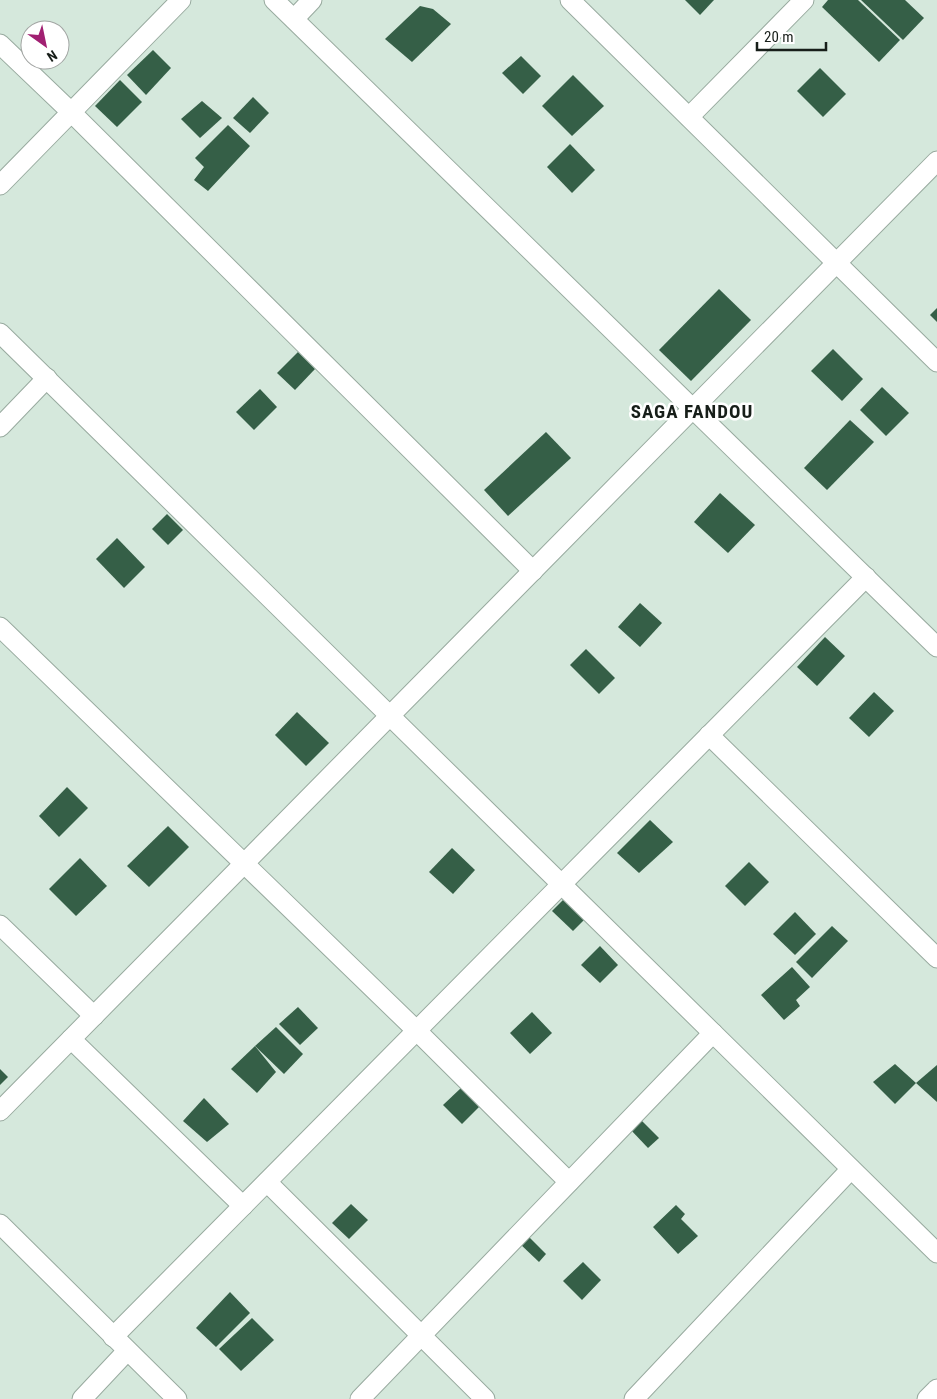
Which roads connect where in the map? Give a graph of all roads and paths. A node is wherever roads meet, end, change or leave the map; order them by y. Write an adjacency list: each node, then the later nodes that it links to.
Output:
1 (181, 0): 8 (street)
2 (274, 0): 6 (street)
3 (312, 0): 6 (street)
4 (570, 0): 9 (street)
5 (804, 0): 9 (street)
6 (294, 19): 16 (street)
7 (0, 44): 8 (street)
8 (71, 112): 11 (street); 18 (street)
9 (689, 117): 12 (street)
10 (937, 162): 12 (street)
11 (0, 185)
12 (836, 264): 14 (street); 16 (street)
13 (0, 333): 15 (street)
14 (937, 362)
15 (47, 378): 17 (street); 22 (street)
16 (693, 409): 18 (street); 19 (street)
17 (0, 426)
18 (533, 572): 22 (street)
19 (866, 577): 21 (street); 23 (street)
20 (0, 628): 24 (street)
21 (937, 646)
22 (390, 716): 24 (street); 25 (street)
23 (709, 735): 25 (street); 27 (street)
24 (243, 863): 28 (street); 29 (street)
25 (562, 884): 29 (street); 30 (street)
26 (0, 925): 28 (street)
27 (937, 958)
28 (94, 1016): 31 (street)
29 (417, 1031): 34 (street); 35 (street)
30 (713, 1033): 33 (street); 35 (street)
31 (71, 1039): 32 (street); 36 (street)
32 (0, 1111)
33 (851, 1169): 38 (street); 47 (street)
34 (267, 1182): 36 (street); 39 (street)
35 (569, 1182): 39 (street)
36 (243, 1206): 40 (street)
37 (0, 1224): 40 (street)
38 (937, 1253)
39 (421, 1336): 45 (street); 46 (street)
40 (113, 1337): 41 (street)
41 (127, 1351): 43 (street); 44 (street)
42 (937, 1389): 48 (street)
43 (82, 1399)
44 (177, 1399)
45 (360, 1399)
46 (485, 1399)
47 (634, 1399)
48 (927, 1399)

